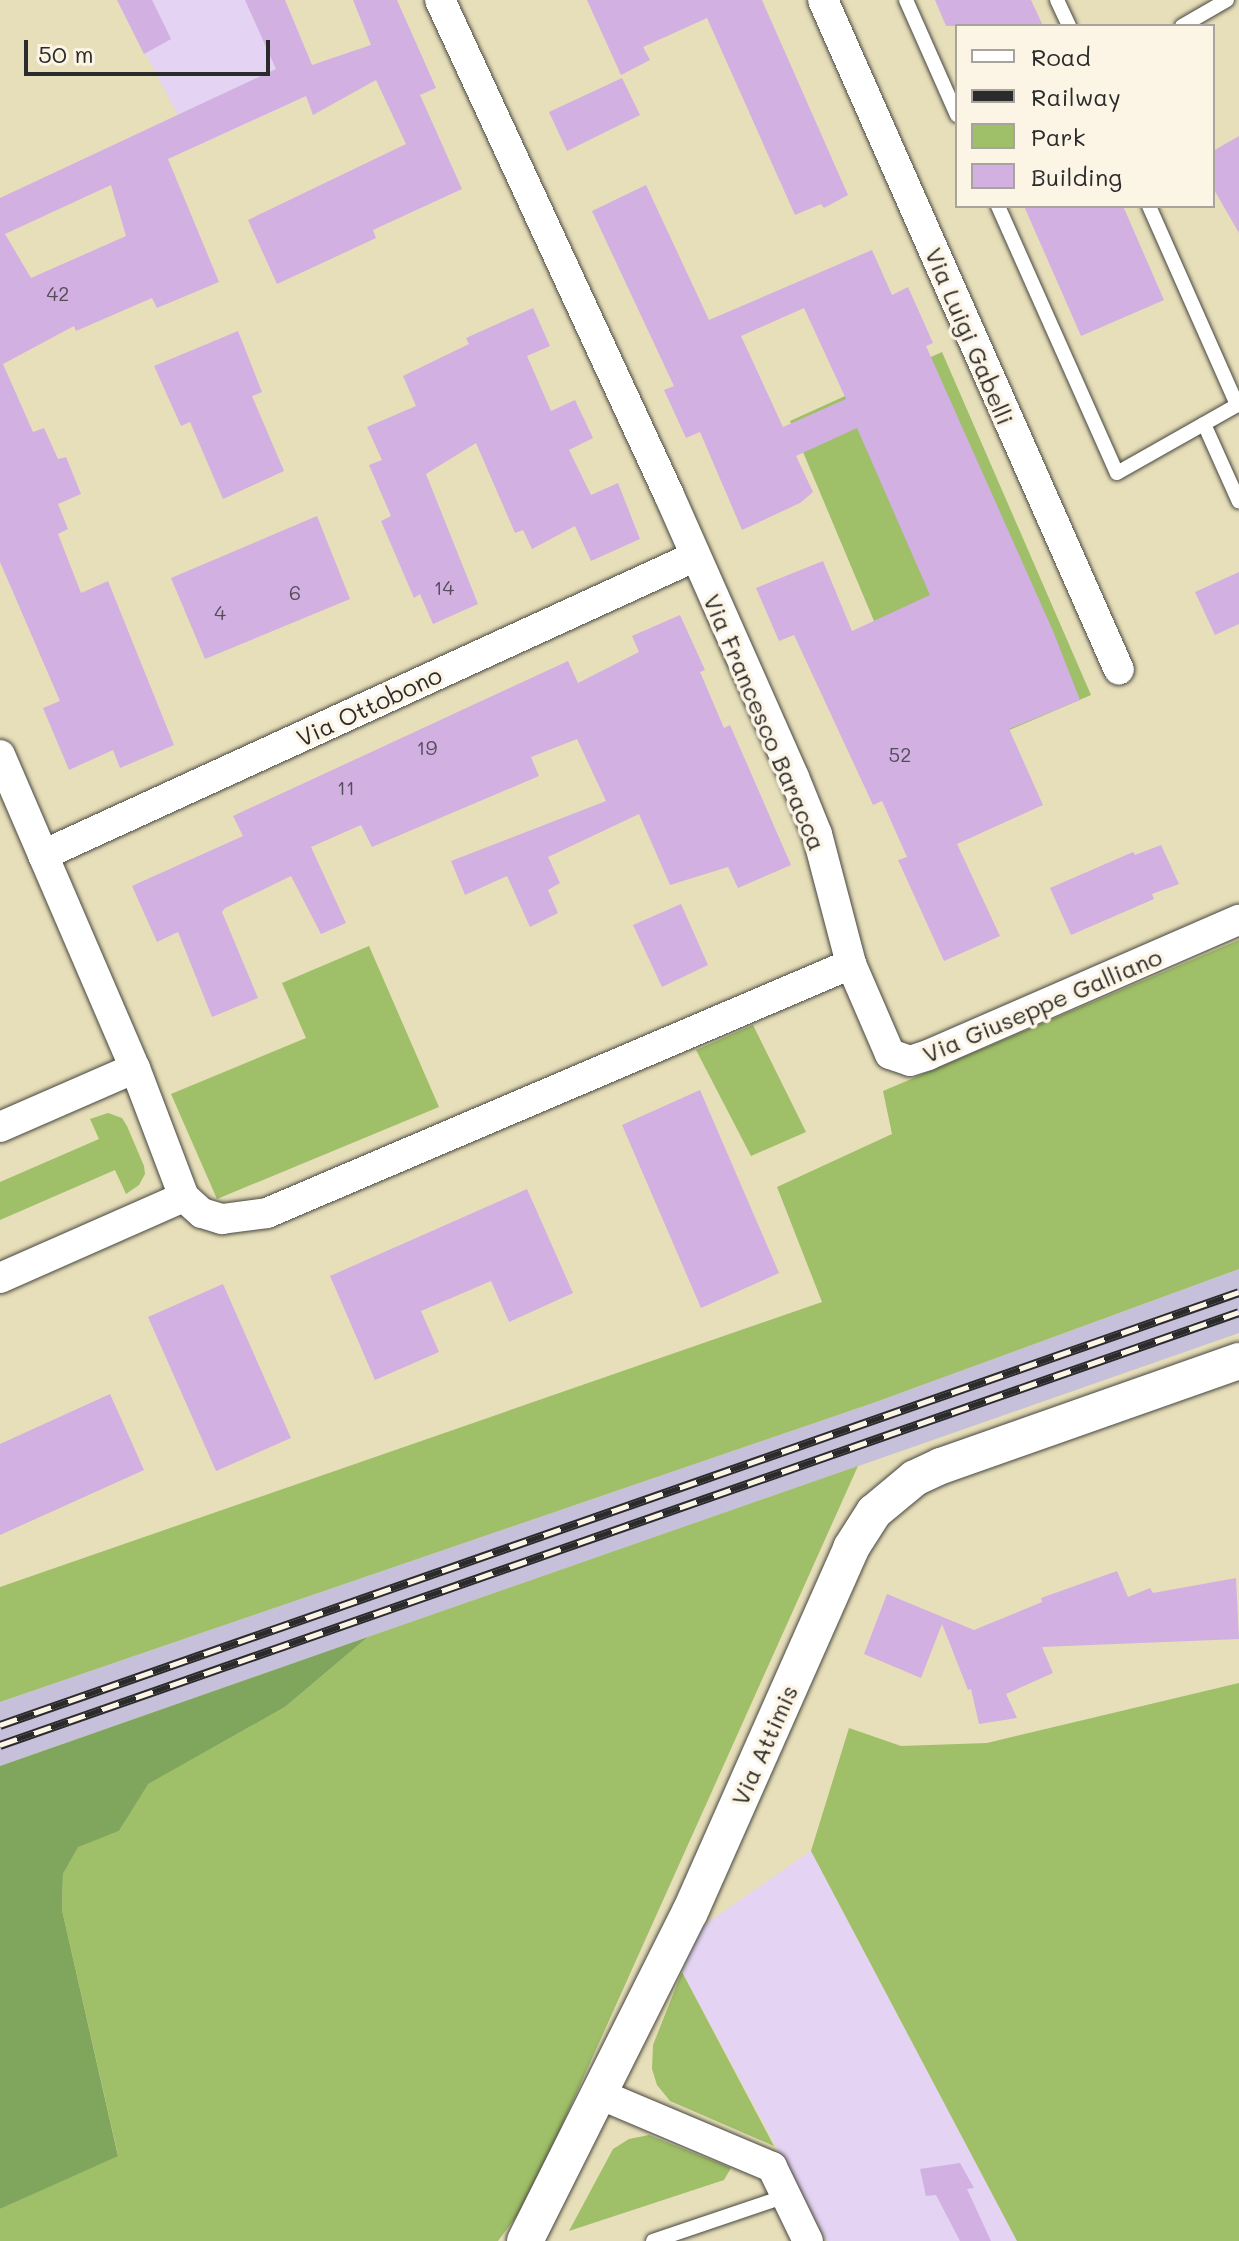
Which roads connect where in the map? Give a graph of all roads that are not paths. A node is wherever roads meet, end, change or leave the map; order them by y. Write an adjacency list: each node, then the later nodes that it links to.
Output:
1 (440, 0): 14 (street, Via Francesco Baracca)
2 (823, 0): 15 (street, Via Luigi Gabelli)
3 (906, 0): 8 (lane)
4 (1057, 0): 6 (lane)
5 (1227, 0): 7 (lane)
6 (1068, 24)
7 (1185, 24)
8 (955, 110)
9 (999, 208): 12 (lane)
10 (1150, 208): 11 (lane)
11 (1238, 404): 12 (lane)
12 (1204, 424): 13 (lane)
13 (1239, 502)
14 (694, 557): 17 (street, Via Ottobono); 19 (street, Via Francesco Baracca)
15 (1119, 670)
16 (0, 755): 17 (street)
17 (43, 855): 20 (street)
18 (1239, 920): 19 (street, Via Giuseppe Galliano)
19 (851, 964): 22 (street)
20 (135, 1068): 21 (street); 22 (street)
21 (0, 1127)
22 (184, 1197): 23 (street)
23 (0, 1278)
24 (1239, 1361): 25 (street, Via Attimis)
25 (599, 2094): 26 (street); 27 (street, Via Attimis)
26 (786, 2196): 28 (lane); 29 (street)
27 (525, 2241)
28 (653, 2241)
29 (808, 2241)

